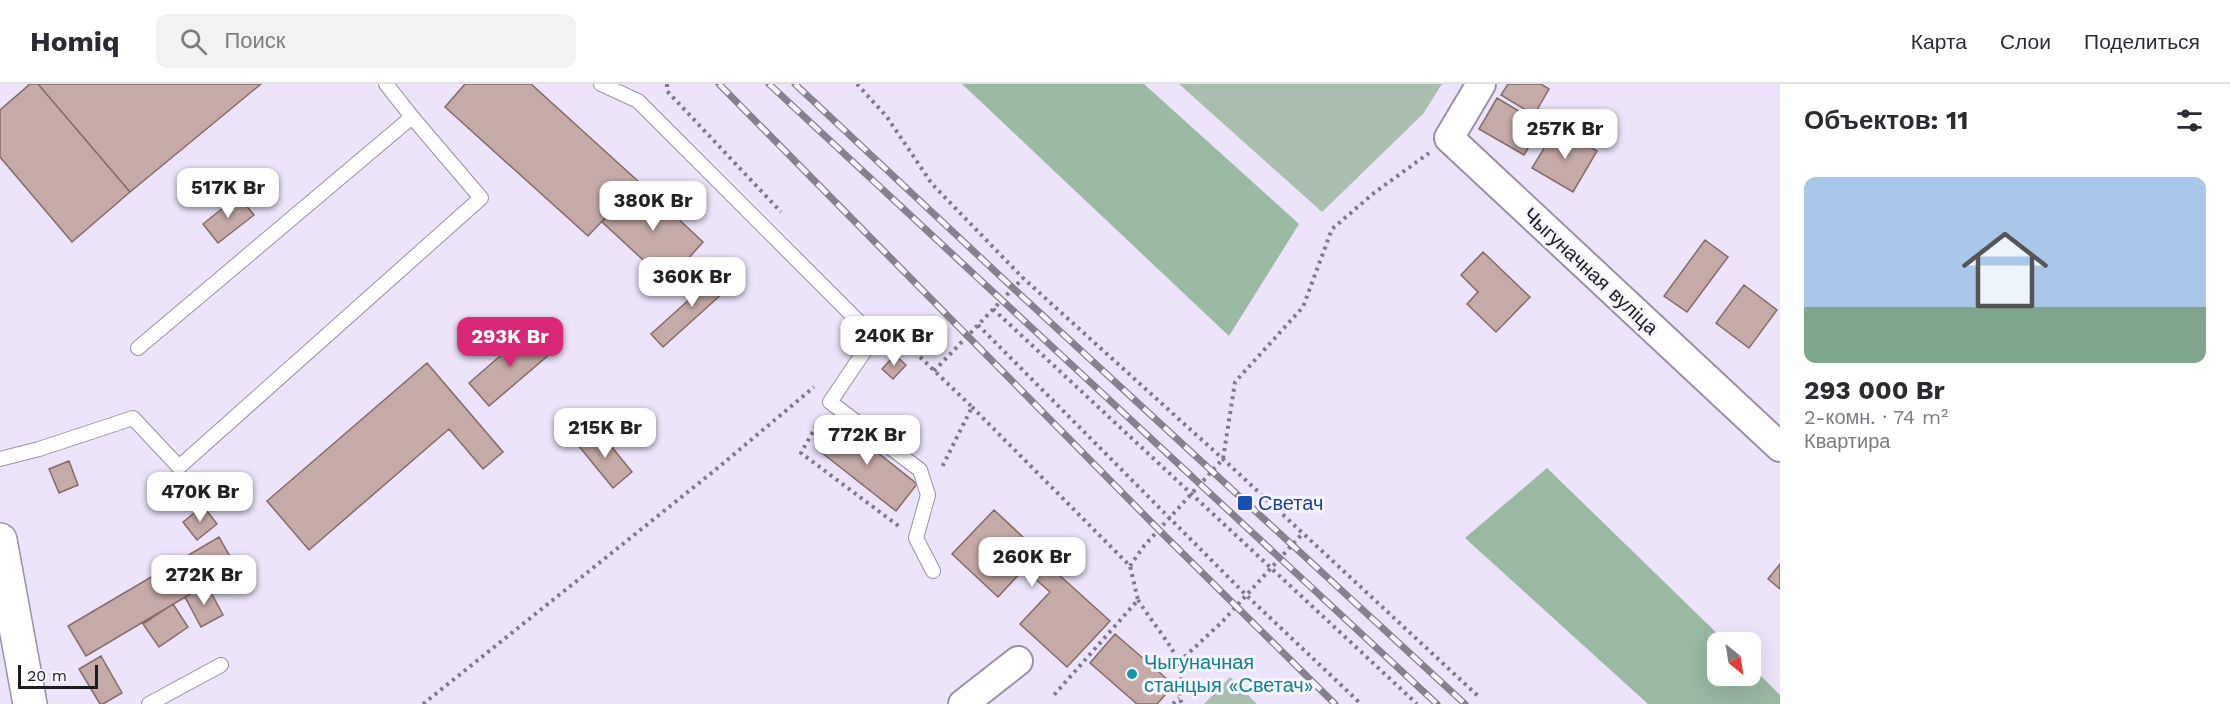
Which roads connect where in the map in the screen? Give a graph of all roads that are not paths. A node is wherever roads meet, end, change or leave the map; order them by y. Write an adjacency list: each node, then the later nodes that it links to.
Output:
1 (386, 84): 4 (lane)
2 (601, 84): 9 (lane)
3 (1481, 84): 6 (street, Чыгуначная вуліца)
4 (412, 117): 5 (lane); 7 (lane)
5 (138, 348)
6 (1780, 447)
7 (0, 459)
8 (0, 540): 12 (street)
9 (933, 571)
10 (1018, 661): 14 (street)
11 (221, 665): 13 (lane)
12 (30, 704)
13 (149, 704)
14 (963, 704)

